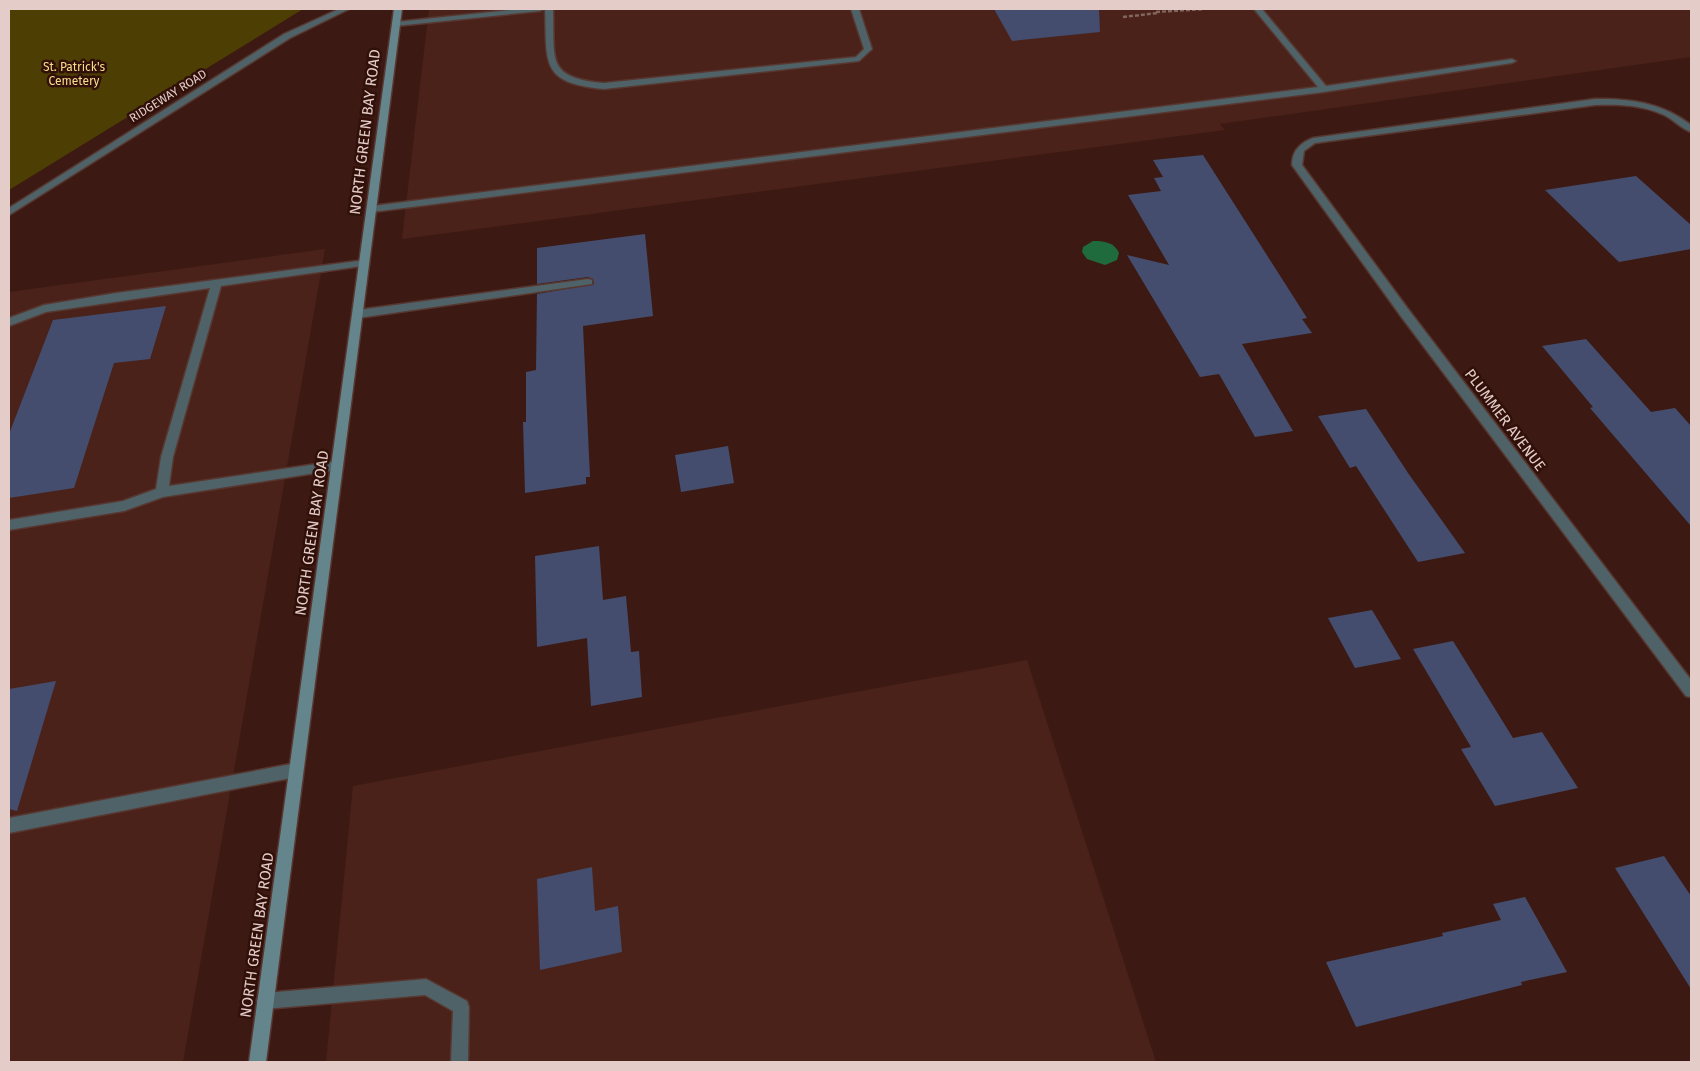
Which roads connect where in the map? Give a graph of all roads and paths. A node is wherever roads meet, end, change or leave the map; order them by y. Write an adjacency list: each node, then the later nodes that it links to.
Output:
1 (344, 9): 14 (street, RIDGEWAY ROAD)
2 (398, 9): 9 (main road, NORTH GREEN BAY ROAD)
3 (540, 9): 9 (street)
4 (549, 9): 5 (street)
5 (855, 9)
6 (1204, 9): 8 (path)
7 (1258, 9): 11 (street)
8 (1123, 17)
9 (396, 24): 13 (main road, NORTH GREEN BAY ROAD)
10 (1512, 61): 11 (street)
11 (1324, 89): 13 (street)
12 (1691, 129): 23 (street, PLUMMER AVENUE)
13 (372, 209): 15 (main road, NORTH GREEN BAY ROAD)
14 (9, 212)
15 (364, 263): 17 (street); 18 (main road, NORTH GREEN BAY ROAD)
16 (588, 282): 18 (street)
17 (216, 284): 19 (street); 21 (street)
18 (358, 314): 20 (main road, NORTH GREEN BAY ROAD)
19 (9, 322)
20 (337, 466): 21 (street); 24 (main road, NORTH GREEN BAY ROAD)
21 (162, 492): 22 (street)
22 (9, 525)
23 (1691, 691)
24 (296, 770): 25 (street); 26 (main road, NORTH GREEN BAY ROAD)
25 (9, 826)
26 (265, 1001): 27 (main road, NORTH GREEN BAY ROAD); 28 (street)
27 (254, 1062)
28 (460, 1062)

